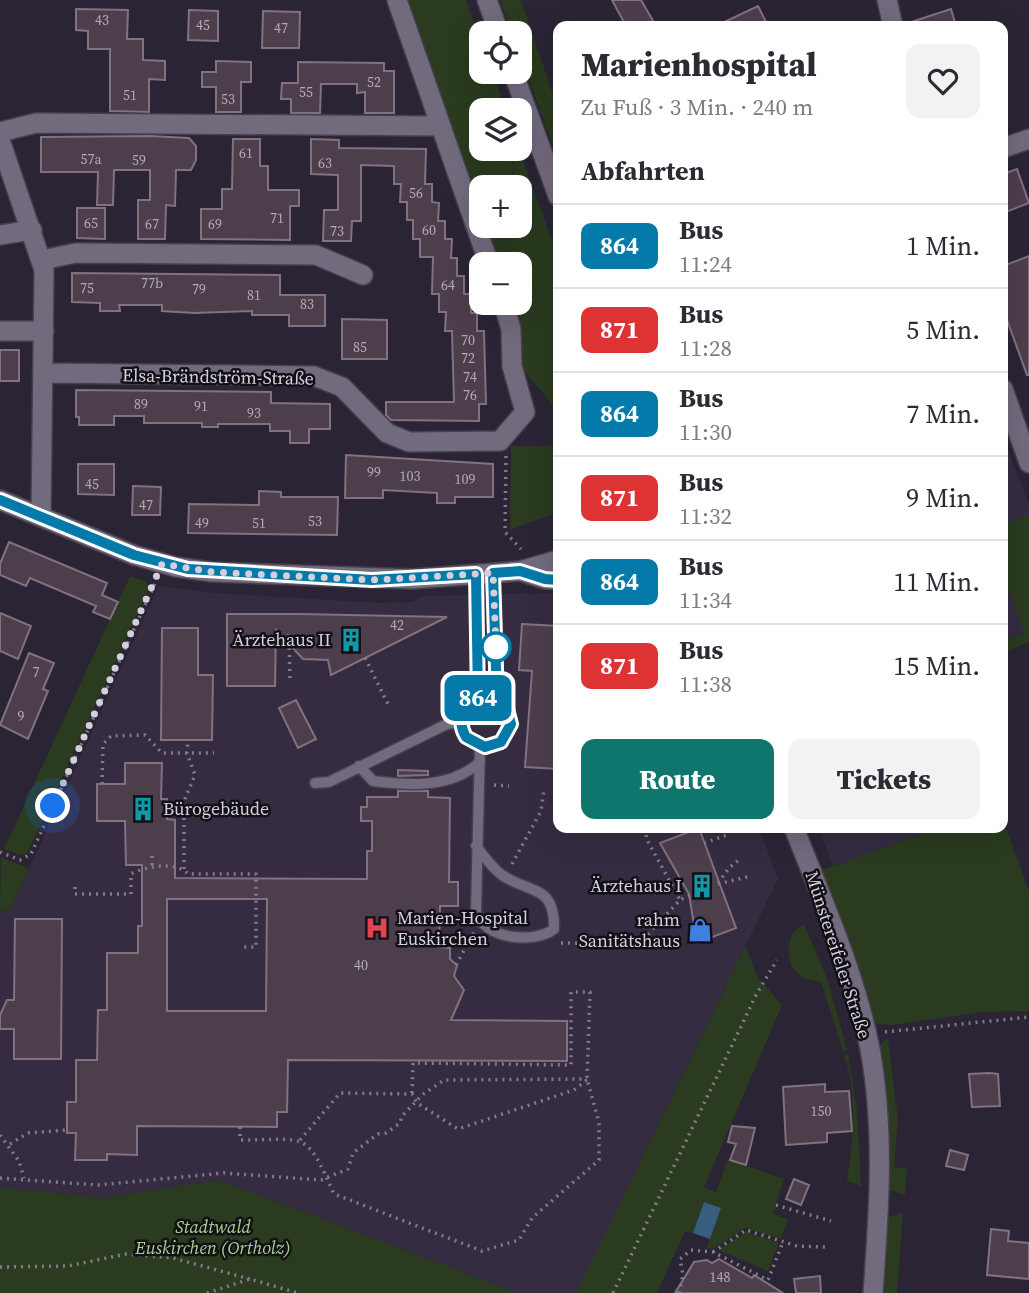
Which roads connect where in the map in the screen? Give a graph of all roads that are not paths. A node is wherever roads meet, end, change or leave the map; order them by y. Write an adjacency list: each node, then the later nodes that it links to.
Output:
1 (397, 0): 7 (street)
2 (487, 0): 4 (street)
3 (887, 0): 5 (street)
4 (495, 21)
5 (892, 21)
6 (517, 84): 12 (street)
7 (440, 126): 8 (street); 15 (street)
8 (0, 132)
9 (1029, 139): 11 (street)
10 (0, 140): 13 (street)
11 (1008, 146)
12 (553, 182)
13 (32, 230): 14 (street); 16 (street)
14 (0, 235)
15 (485, 252)
16 (42, 260): 17 (street); 20 (street)
17 (363, 275)
18 (507, 315): 21 (street, Elsa-Brändström-Straße)
19 (0, 331): 20 (street)
20 (44, 331): 21 (street)
21 (43, 373): 25 (street)
22 (1008, 403): 23 (street)
23 (1029, 463)
24 (0, 500): 25 (street)
25 (41, 517): 28 (street)
26 (553, 561): 27 (street)
27 (520, 571): 28 (street); 29 (street)
28 (485, 573): 30 (lane); 31 (lane)
29 (553, 580)
30 (478, 699): 31 (lane); 32 (lane)
31 (497, 700): 33 (lane)
32 (461, 722): 33 (lane); 35 (lane)
33 (480, 746): 34 (lane)
34 (480, 762): 35 (lane); 38 (lane)
35 (359, 766): 36 (lane)
36 (315, 783)
37 (796, 833): 39 (street, Münstereifeler Straße)
38 (476, 846): 38 (lane)
39 (873, 1293)

